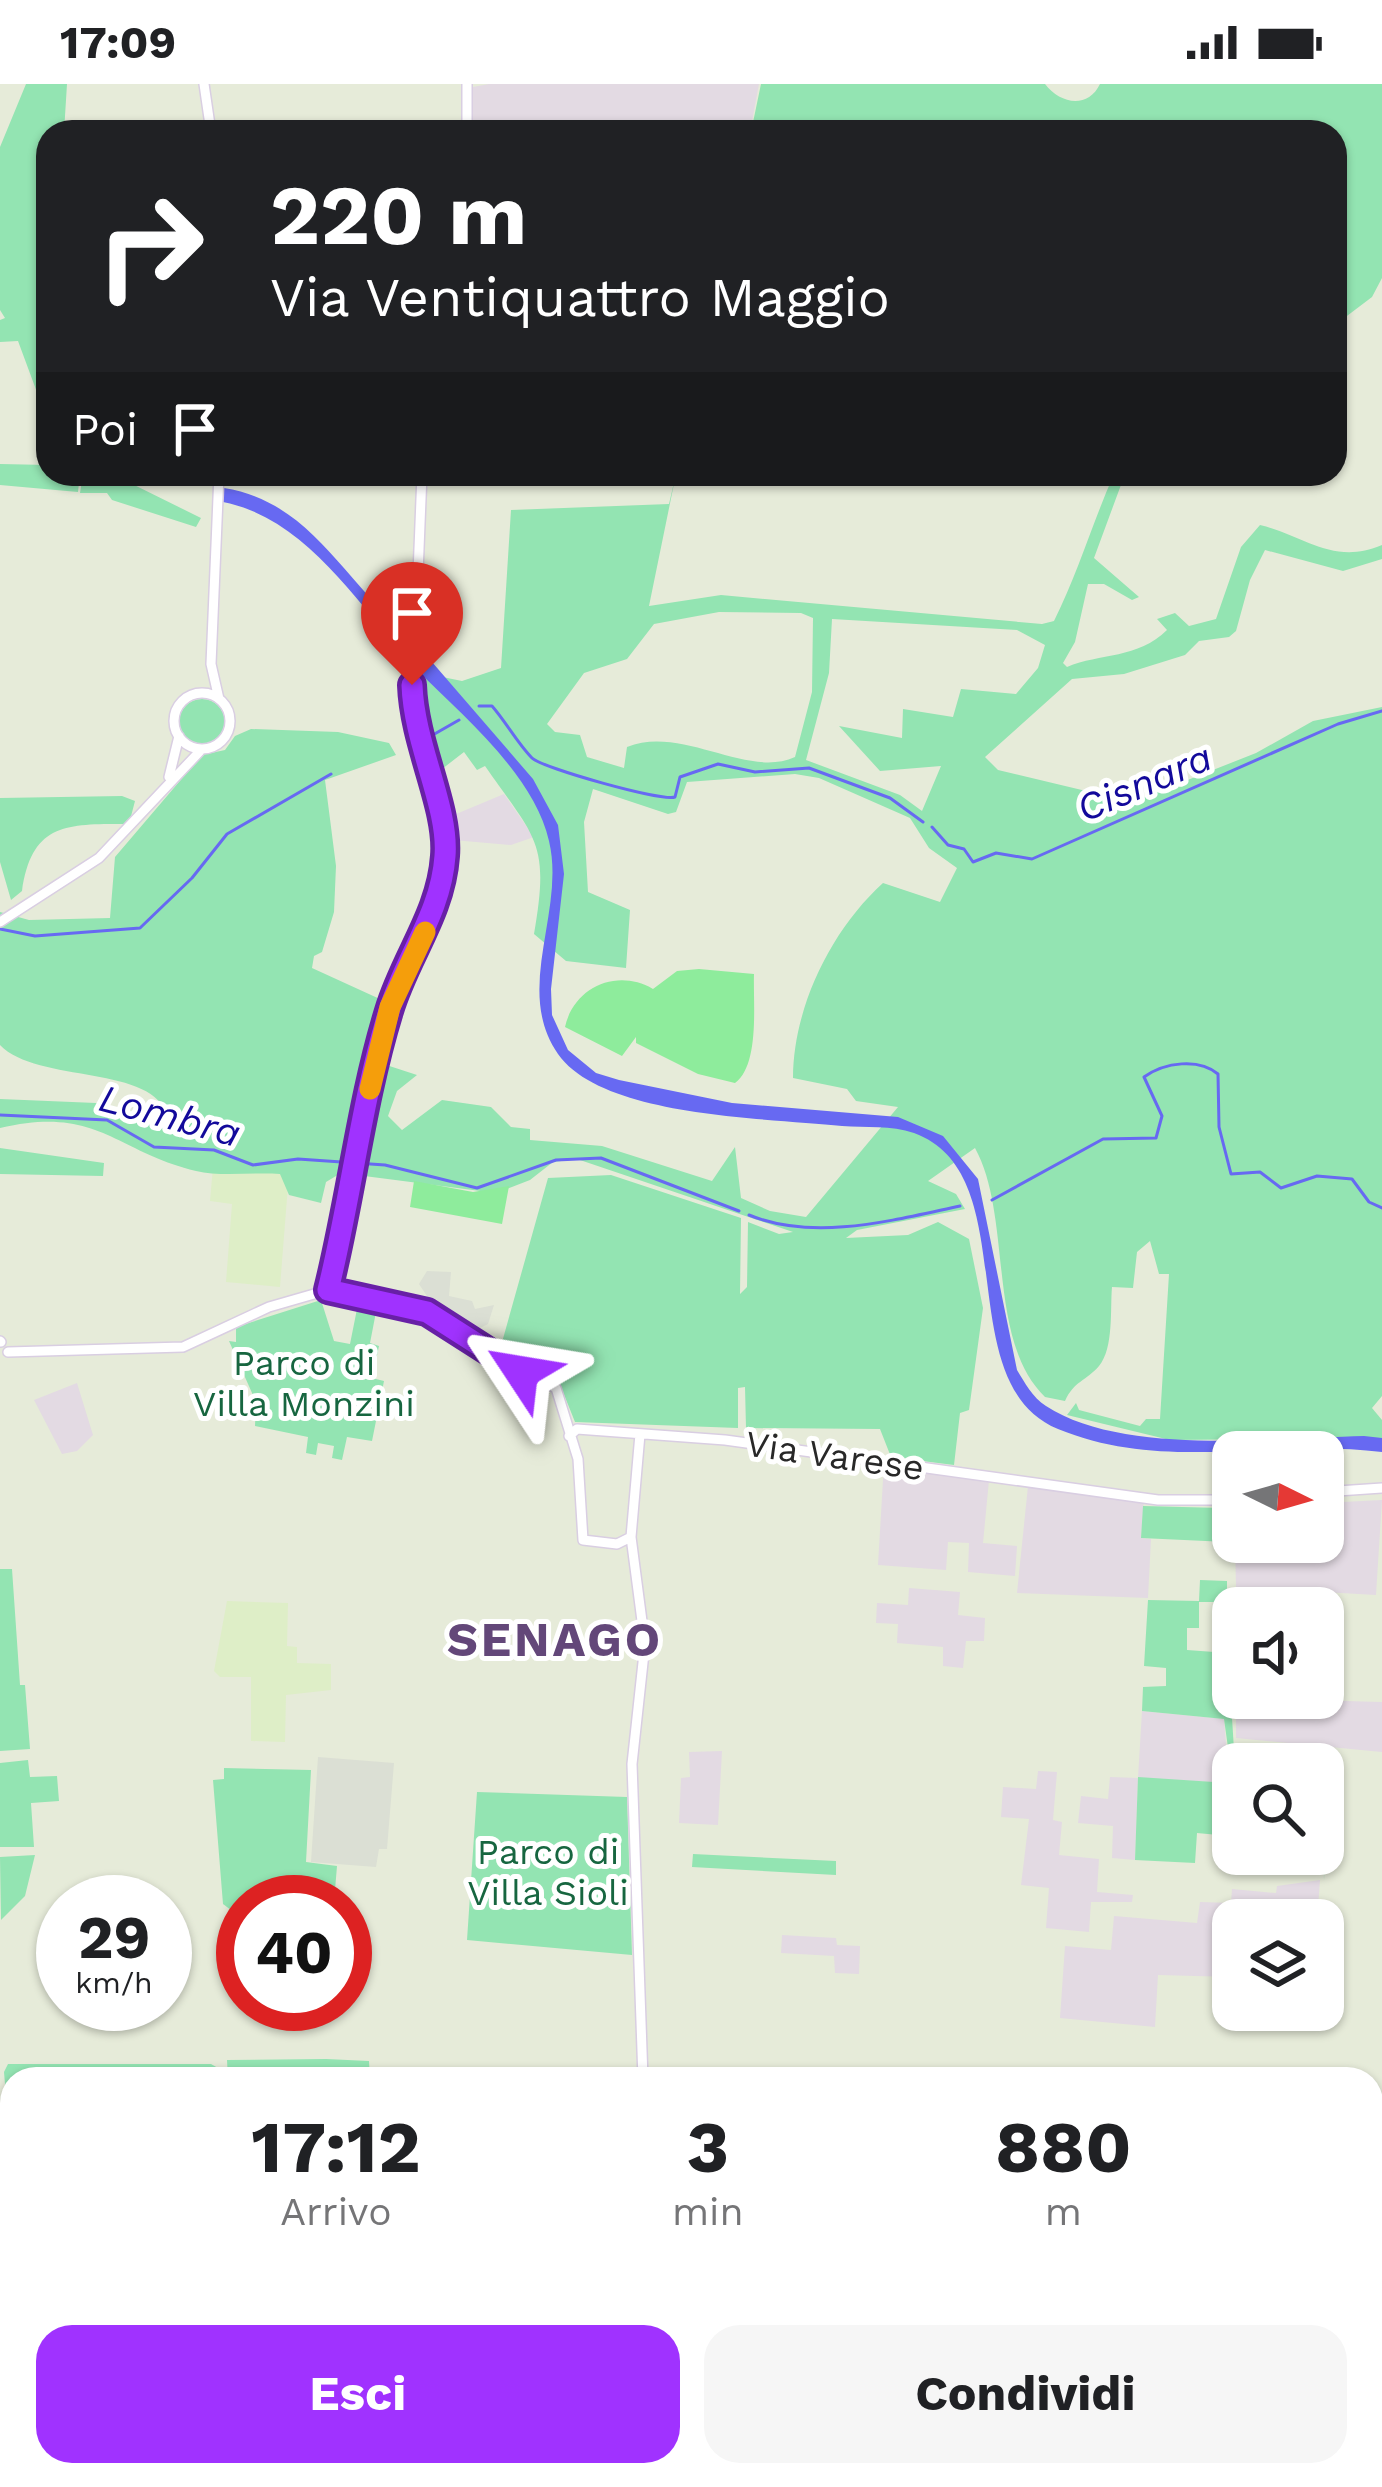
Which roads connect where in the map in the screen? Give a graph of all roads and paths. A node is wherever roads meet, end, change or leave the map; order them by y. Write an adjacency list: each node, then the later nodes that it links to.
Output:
1 (203, 84): 3 (street)
2 (467, 84): 4 (street)
3 (209, 120)
4 (467, 120)
5 (219, 486): 7 (street)
6 (421, 486): 14 (street)
7 (212, 664): 8 (street); 9 (street)
8 (194, 694): 9 (street); 10 (street)
9 (219, 699): 11 (street)
10 (178, 736): 11 (street); 12 (street)
11 (202, 749): 12 (street)
12 (168, 782): 13 (street)
13 (3, 920)
14 (328, 1290): 15 (street); 16 (street)
15 (3, 1347)
16 (573, 1433): 17 (street, Via Varese); 22 (street)
17 (640, 1433): 20 (street, Via Varese); 21 (street)
18 (1382, 1489): 19 (street)
19 (1344, 1491)
20 (1212, 1501)
21 (631, 1537): 22 (street); 23 (street)
22 (617, 1544): 23 (street)
23 (630, 1560): 24 (street)
24 (643, 2067)

